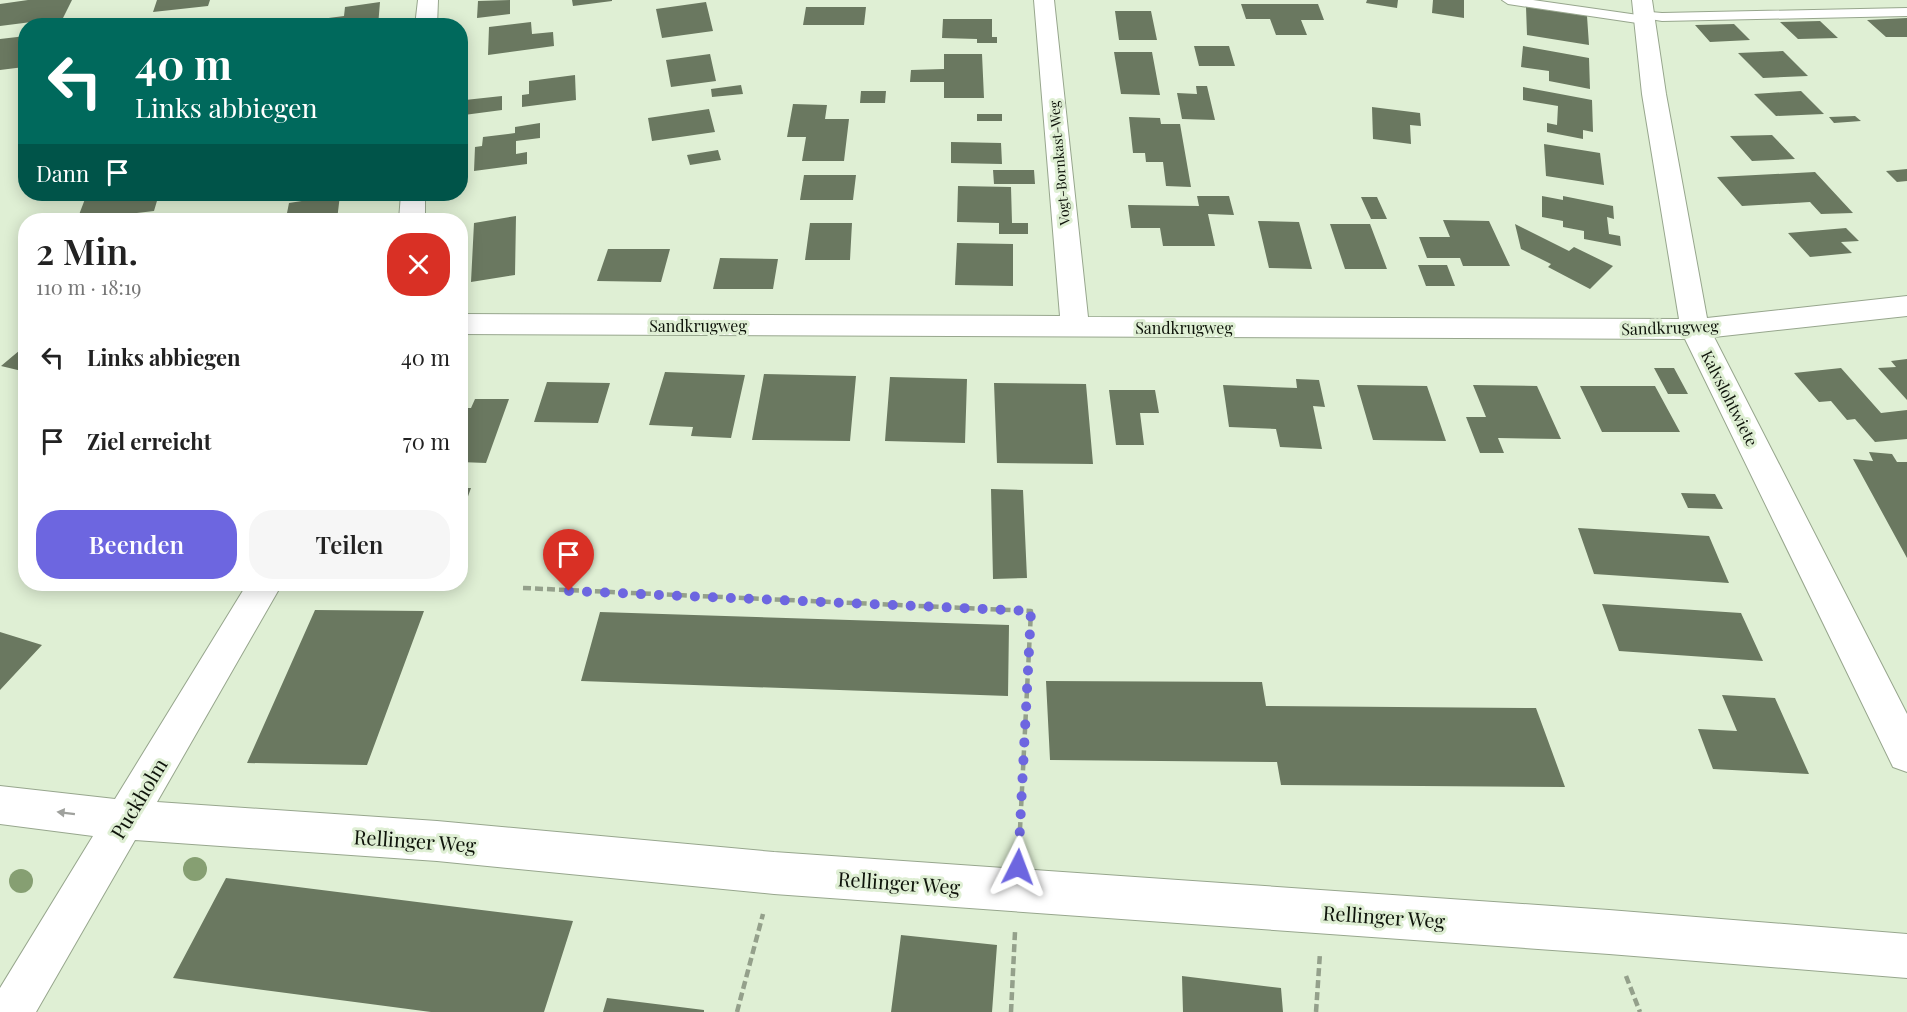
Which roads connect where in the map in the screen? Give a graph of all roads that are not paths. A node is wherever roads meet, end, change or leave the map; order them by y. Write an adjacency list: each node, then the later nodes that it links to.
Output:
1 (428, 0): 6 (street)
2 (1044, 0): 9 (street, Vogt-Bornkast-Weg)
3 (1508, 0): 4 (lane)
4 (1643, 11): 5 (lane); 10 (street, Kalvslohtwiete)
5 (1907, 12)
6 (427, 18)
7 (1907, 306): 10 (street, Sandkrugweg)
8 (468, 324): 9 (street, Sandkrugweg)
9 (1075, 327): 10 (street, Sandkrugweg)
10 (1695, 329): 12 (street, Kalvslohtwiete)
11 (261, 591): 14 (street, Puckholm)
12 (1907, 753)
13 (0, 805): 14 (street, Rellinger Weg, one-way to 13)
14 (124, 820): 15 (street, Rellinger Weg); 16 (street, Puckholm)
15 (1907, 956)
16 (11, 1012)

